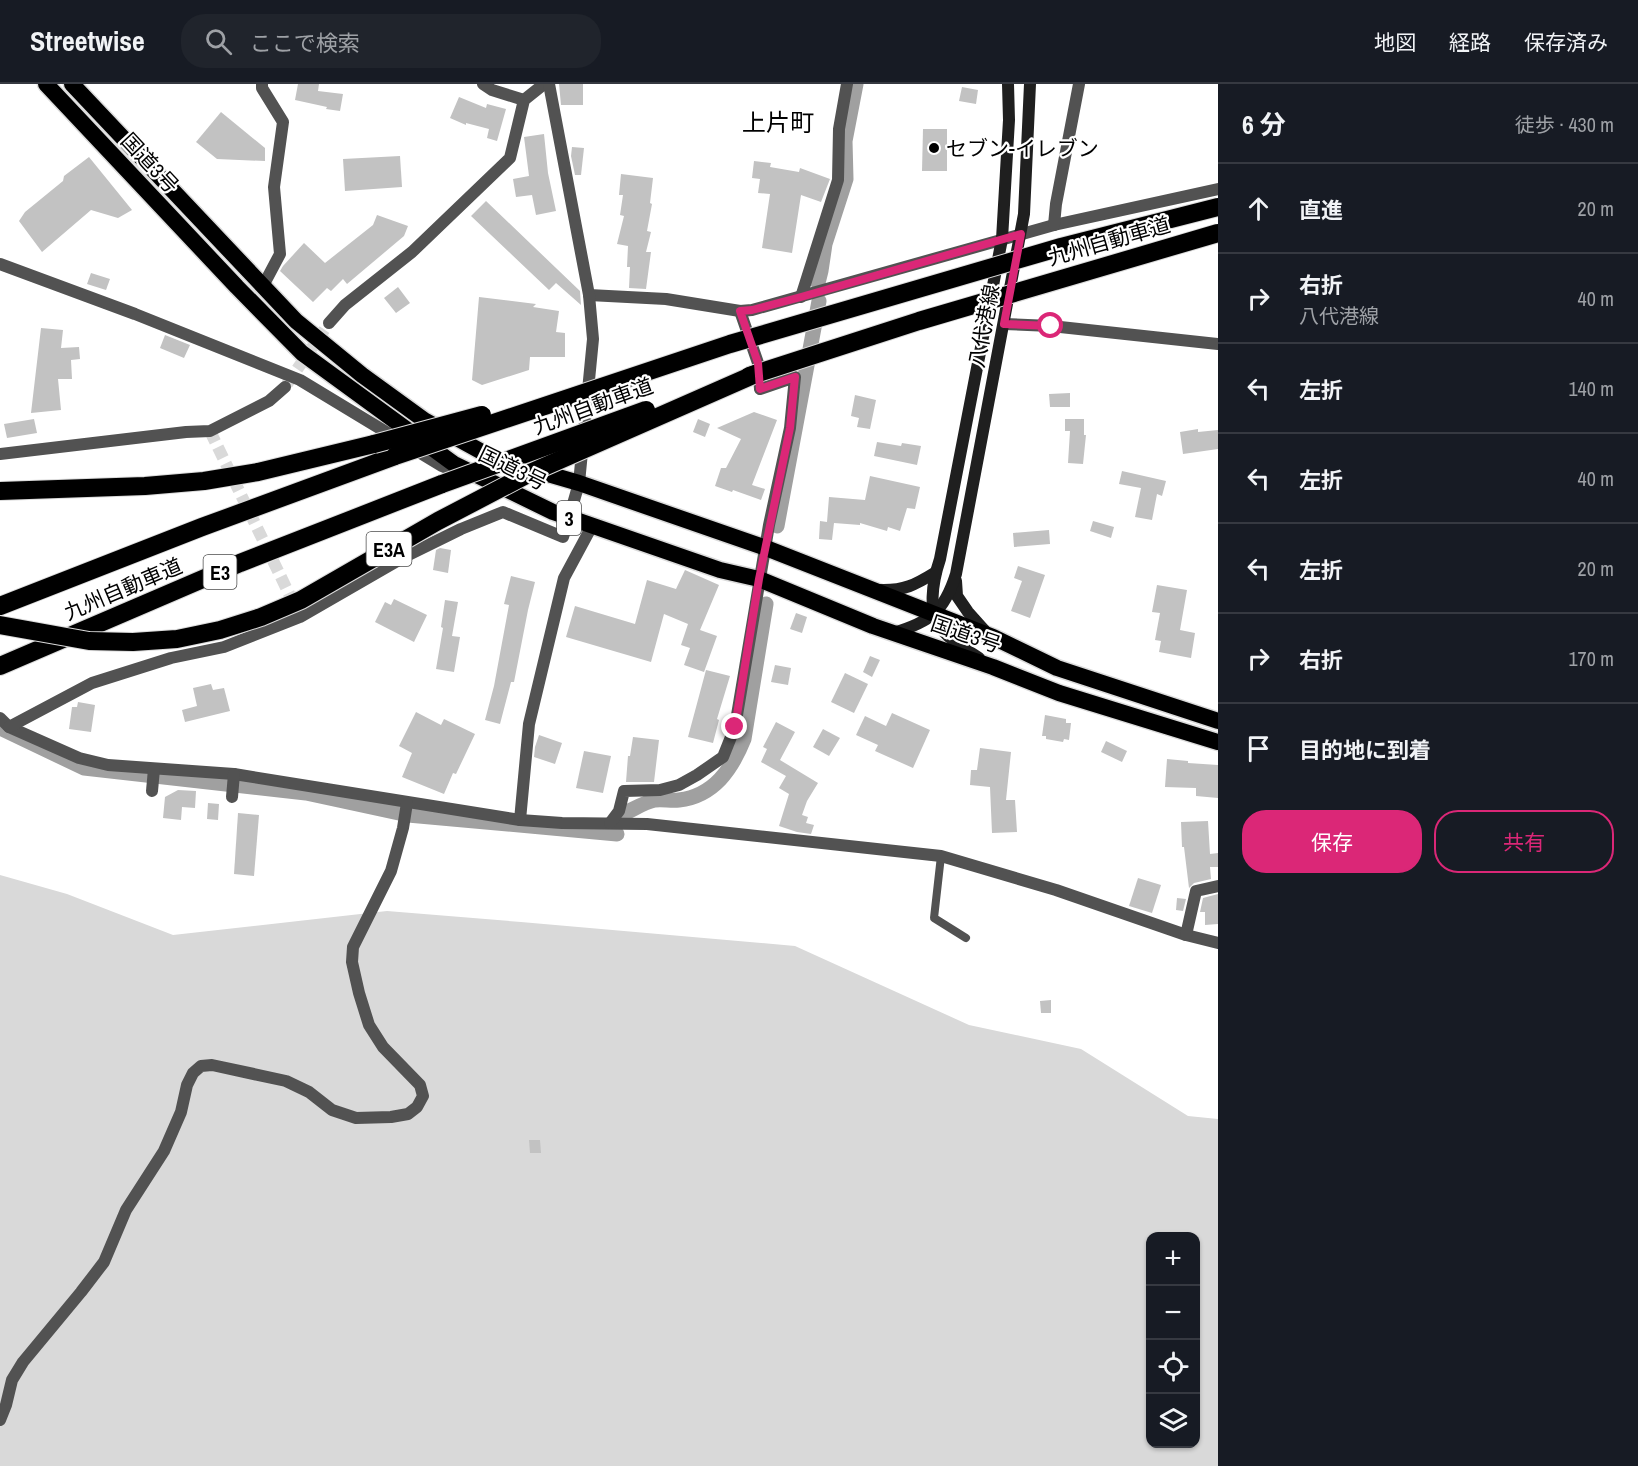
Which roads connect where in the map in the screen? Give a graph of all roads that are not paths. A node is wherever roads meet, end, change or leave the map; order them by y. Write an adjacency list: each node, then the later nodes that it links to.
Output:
1 (46, 84): 32 (highway, 国道3号 / 3)
2 (72, 84): 19 (highway, 国道3号 / 3)
3 (262, 84): 19 (street)
4 (483, 84): 11 (street)
5 (544, 84): 11 (street)
6 (549, 84): 20 (street)
7 (847, 84): 21 (street)
8 (1008, 84): 17 (main road, 八代港線)
9 (1030, 84): 16 (main road, 八代港線)
10 (1079, 84): 14 (street)
11 (524, 100): 23 (street)
12 (1218, 189): 14 (street)
13 (1218, 207): 25 (highway, 九州自動車道 / E3, bridge)
14 (1054, 225): 16 (street)
15 (1218, 233): 27 (highway, 九州自動車道 / E3, bridge)
16 (1021, 234): 17 (street); 24 (main road, 八代港線)
17 (1002, 239): 21 (street); 35 (main road, 八代港線)
18 (0, 264): 32 (street)
19 (263, 286): 30 (highway, 国道3号 / 3)
20 (589, 295): 22 (street); 30 (street)
21 (801, 297): 22 (street)
22 (740, 311): 34 (street)
23 (329, 323)
24 (1004, 324): 26 (street); 36 (main road, 八代港線)
25 (730, 344): 31 (highway, bridge); 39 (highway, 九州自動車道 / E3, bridge)
26 (1218, 344)
27 (760, 372): 41 (highway, E3A, bridge); 44 (highway, 九州自動車道 / E3, bridge)
28 (285, 387): 29 (street)
29 (0, 454)
30 (579, 483): 32 (street); 34 (highway, 国道3号 / 3)
31 (3, 491)
32 (561, 515): 33 (highway, 国道3号 / 3); 47 (street)
33 (592, 526): 37 (highway, 国道3号 / 3); 54 (street)
34 (766, 548): 37 (street); 38 (highway, 国道3号 / 3)
35 (936, 572): 38 (main road); 40 (main road, 八代港線)
36 (956, 573): 40 (main road, 八代港線); 43 (main road, 八代港線)
37 (759, 579): 42 (highway, 国道3号 / 3); 55 (street)
38 (872, 590): 40 (highway, 国道3号 / 3)
39 (0, 606)
40 (934, 614): 42 (main road, 八代港線); 43 (highway, 国道3号 / 3); 45 (main road)
41 (0, 625)
42 (893, 633): 45 (highway, 国道3号 / 3)
43 (993, 637): 46 (highway, 国道3号 / 3)
44 (0, 666)
45 (993, 667): 48 (highway, 国道3号 / 3)
46 (1218, 721)
47 (4, 722): 49 (street)
48 (1218, 742)
49 (154, 769): 50 (street); 51 (street)
50 (234, 774): 52 (street); 53 (street)
51 (152, 791)
52 (232, 797)
53 (407, 803): 54 (street); 61 (street)
54 (520, 820): 55 (street)
55 (610, 823): 56 (street)
56 (941, 856): 58 (street); 59 (lane)
57 (1218, 886): 58 (street)
58 (1186, 935): 60 (street)
59 (966, 938)
60 (1218, 944)
61 (0, 1420)

